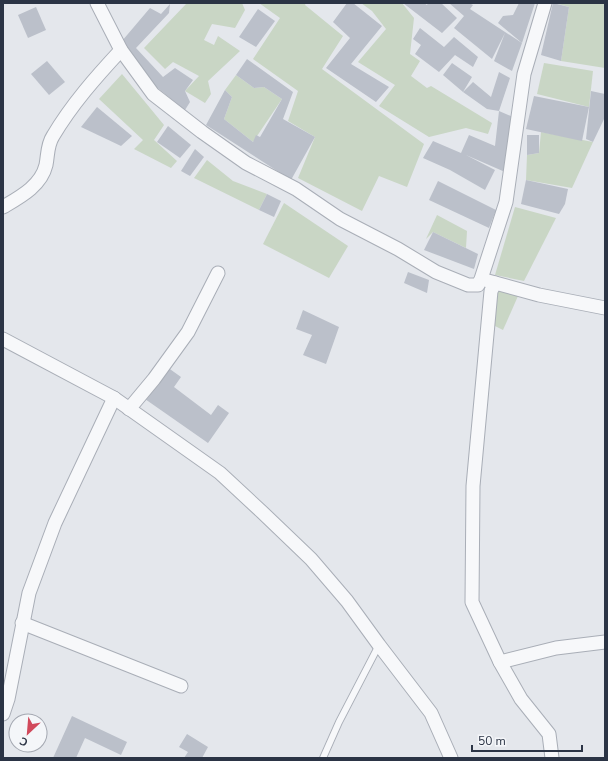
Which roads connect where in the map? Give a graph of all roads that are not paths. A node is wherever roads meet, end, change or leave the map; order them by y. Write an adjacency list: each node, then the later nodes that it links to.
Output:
1 (96, 3): 3 (street)
2 (545, 3): 6 (street)
3 (121, 50): 4 (street); 6 (street)
4 (3, 207)
5 (218, 273): 11 (street)
6 (482, 279): 7 (street)
7 (495, 283): 8 (street); 15 (street)
8 (605, 308)
9 (3, 339): 10 (street)
10 (114, 398): 11 (street); 12 (street)
11 (129, 408): 14 (street)
12 (22, 623): 16 (street); 17 (street)
13 (605, 642): 15 (street)
14 (379, 645): 18 (lane); 19 (street)
15 (500, 662): 20 (street)
16 (181, 686)
17 (3, 714)
18 (323, 758)
19 (451, 758)
20 (552, 758)

